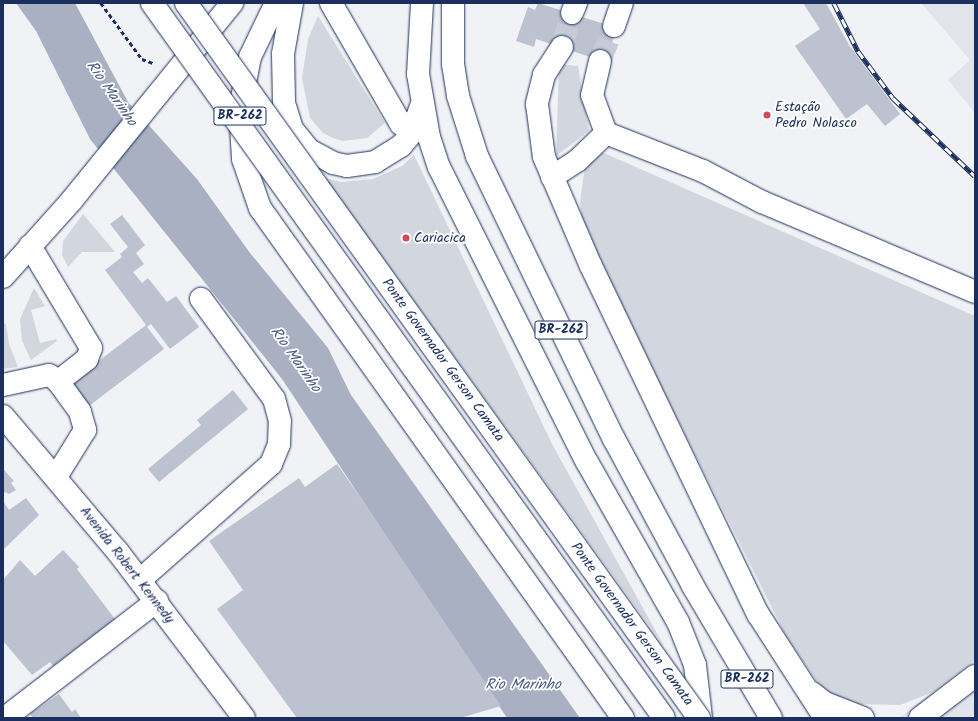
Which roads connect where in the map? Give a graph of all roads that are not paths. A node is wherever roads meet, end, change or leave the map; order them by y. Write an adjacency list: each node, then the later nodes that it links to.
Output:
1 (152, 3): 31 (main road, Ponte Governador Gerson Camata, bridge)
2 (186, 3): 32 (main road, Ponte Governador Gerson Camata, bridge)
3 (232, 3): 16 (main road)
4 (276, 3): 30 (main road, BR-262)
5 (292, 3): 13 (main road)
6 (331, 3): 13 (main road)
7 (422, 3): 13 (main road)
8 (453, 3): 33 (main road, BR-262)
9 (622, 3): 10 (main road)
10 (614, 26)
11 (562, 47): 15 (main road)
12 (600, 61): 14 (main road)
13 (419, 114): 32 (main road)
14 (606, 133): 15 (main road); 18 (main road)
15 (552, 177): 27 (main road)
16 (30, 246): 17 (main road); 20 (main road)
17 (3, 277)
18 (975, 292)
19 (201, 299): 24 (main road)
20 (58, 382): 21 (main road); 23 (main road)
21 (3, 385)
22 (3, 416): 23 (main road, Avenida Robert Kennedy)
23 (56, 477): 24 (main road, Avenida Robert Kennedy)
24 (140, 580): 25 (main road, Avenida Robert Kennedy)
25 (156, 601): 28 (main road); 29 (main road, Avenida Robert Kennedy)
26 (975, 676): 36 (main road)
27 (802, 684): 34 (main road); 35 (main road)
28 (5, 718)
29 (244, 718)
30 (623, 718)
31 (664, 718)
32 (700, 718)
33 (771, 718)
34 (825, 718)
35 (863, 718)
36 (920, 718)

